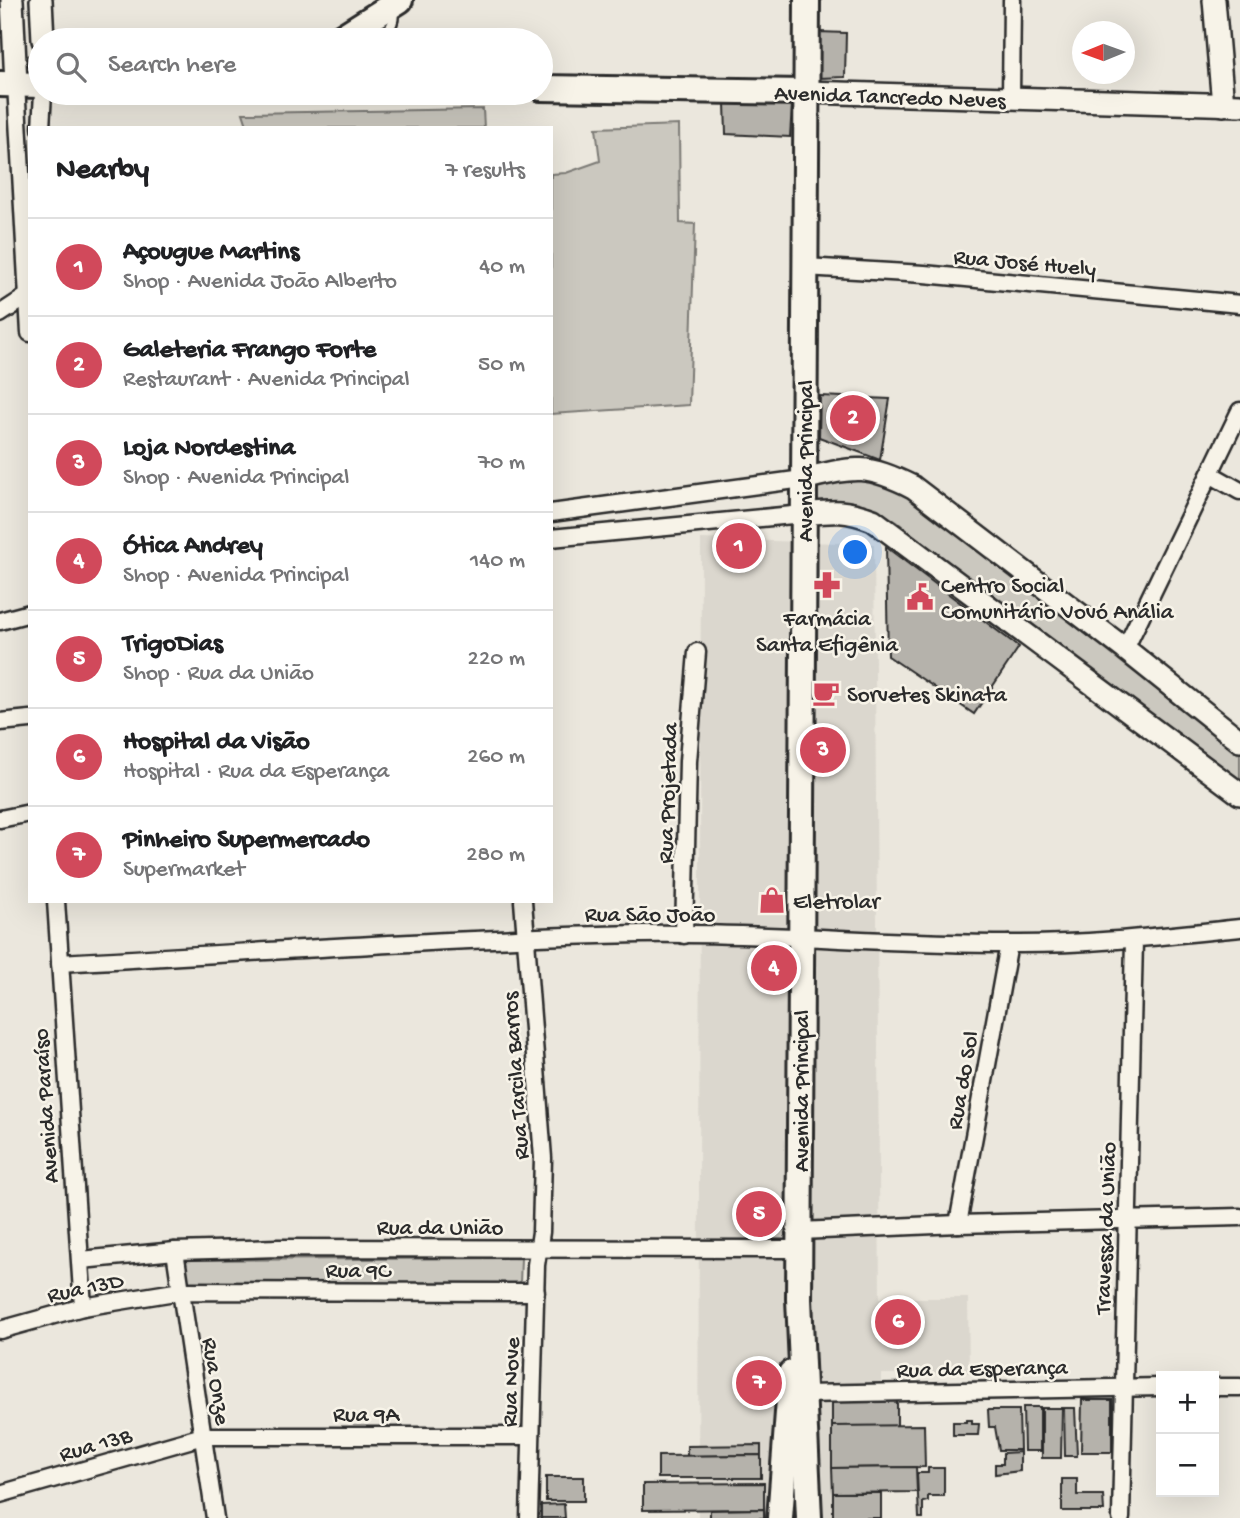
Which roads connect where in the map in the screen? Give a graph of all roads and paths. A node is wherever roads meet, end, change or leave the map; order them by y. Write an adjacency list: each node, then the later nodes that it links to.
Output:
1 (12, 0): 10 (street)
2 (41, 0): 7 (street)
3 (807, 0): 12 (main road, Avenida Principal)
4 (1012, 0): 13 (street)
5 (1214, 0): 15 (street)
6 (396, 3): 8 (main road); 9 (lane)
7 (42, 28)
8 (358, 28)
9 (391, 28)
10 (19, 84): 17 (street)
11 (553, 88): 12 (main road, Avenida Tancredo Neves)
12 (805, 92): 13 (street, Avenida Tancredo Neves); 18 (main road, Avenida Principal)
13 (1011, 99): 15 (street, Avenida Tancredo Neves)
14 (42, 105): 16 (street)
15 (1231, 105)
16 (41, 126)
17 (28, 267)
18 (805, 267): 20 (street, Rua José Huely); 24 (main road, Avenida Principal)
19 (28, 288): 21 (street)
20 (1240, 304)
21 (0, 314)
22 (1240, 411): 23 (street)
23 (1210, 474): 25 (street); 31 (street)
24 (803, 479): 26 (street); 27 (main road, Avenida Principal); 31 (street)
25 (1240, 491)
26 (553, 513)
27 (803, 514): 28 (street); 36 (street); 43 (main road, Avenida Principal)
28 (553, 538)
29 (28, 614): 30 (street)
30 (0, 621)
31 (1125, 649): 35 (street)
32 (697, 652): 42 (street, Rua Projetada)
33 (28, 719): 34 (street)
34 (0, 722)
35 (1240, 741)
36 (1240, 794)
37 (28, 813): 38 (street)
38 (0, 819)
39 (57, 903): 47 (street, Avenida Paraíso)
40 (523, 903): 44 (street, Rua Tarcila Barros)
41 (1240, 928): 45 (street, Rua São João)
42 (684, 935): 43 (street, Rua São João); 44 (street, Rua São João)
43 (801, 936): 46 (street, Rua São João); 51 (main road, Avenida Principal)
44 (525, 938): 47 (street, Rua São João); 52 (street, Rua Tarcila Barros)
45 (1135, 940): 46 (street, Rua São João); 49 (street, Travessa da União)
46 (1009, 944): 50 (street, Rua do Sol)
47 (60, 963): 54 (street, Avenida Paraíso)
48 (1240, 1217): 49 (street, Rua da União)
49 (1128, 1219): 50 (street, Rua da União); 60 (street, Travessa da União)
50 (958, 1224): 51 (street, Rua da União)
51 (800, 1240): 52 (street, Rua da União); 57 (main road, Avenida Principal)
52 (540, 1248): 53 (street, Rua da União); 56 (street, Rua Nove)
53 (175, 1251): 54 (street, Rua da União); 55 (street, Rua Onze)
54 (81, 1260): 58 (street, Avenida Paraíso)
55 (181, 1291): 56 (street, Rua 9C); 58 (street, Rua 13D); 65 (street, Rua Onze)
56 (536, 1292): 66 (street, Rua Nove)
57 (799, 1299): 64 (main road, Avenida Principal); 70 (main road, Avenida Principal)
58 (83, 1307): 59 (street, Rua 13D)
59 (0, 1330)
60 (1122, 1387): 61 (street, Rua da Esperança); 64 (street, Rua da Esperança); 72 (street, Travessa da União)
61 (1156, 1387)
62 (1219, 1387): 63 (street)
63 (1240, 1387)
64 (804, 1394): 71 (main road, Avenida Principal)
65 (203, 1436): 66 (street, Rua 9A); 67 (street, Rua 13B); 68 (street, Rua Onze)
66 (530, 1436): 69 (street, Rua Nove)
67 (0, 1494)
68 (215, 1518)
69 (529, 1518)
70 (780, 1518)
71 (809, 1518)
72 (1121, 1518)

